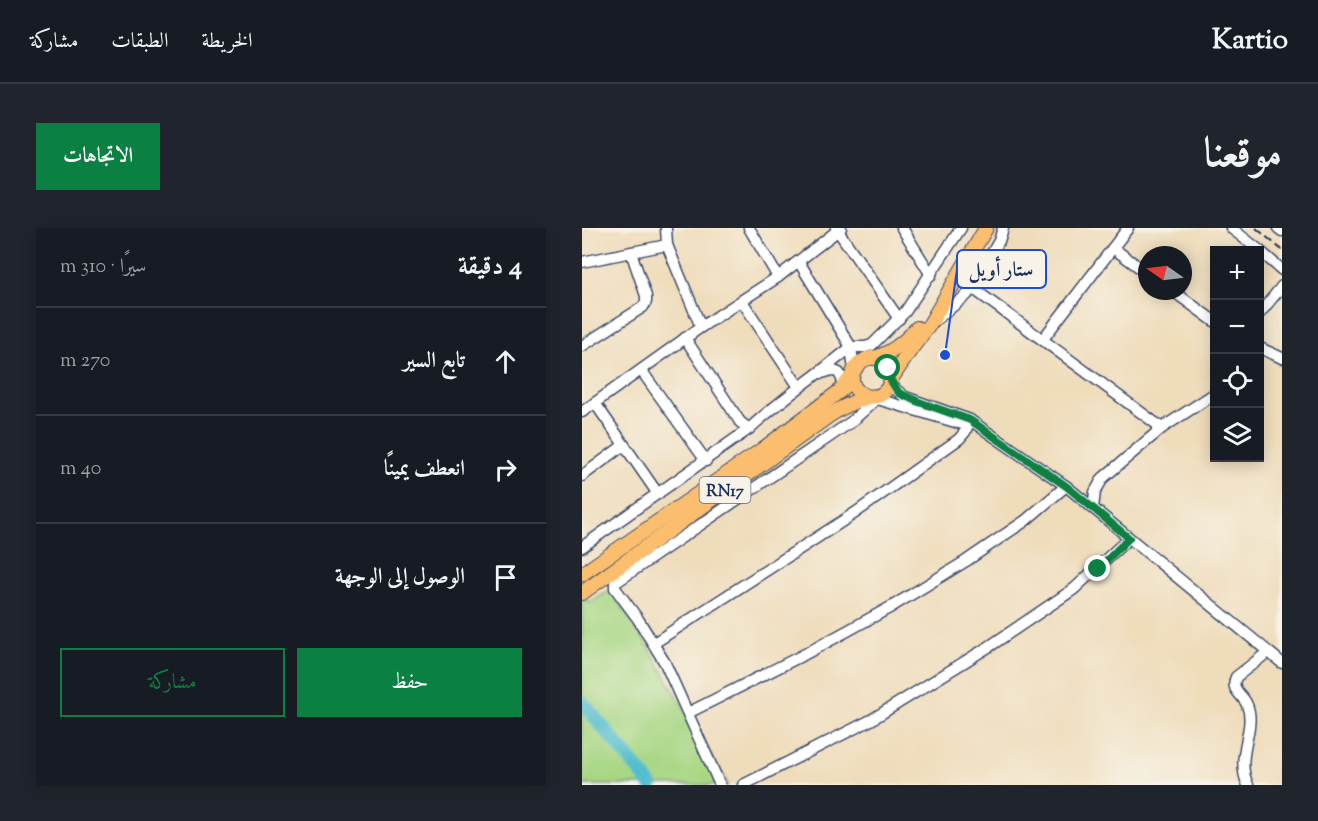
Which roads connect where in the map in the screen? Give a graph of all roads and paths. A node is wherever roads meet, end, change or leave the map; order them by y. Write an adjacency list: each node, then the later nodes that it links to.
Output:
1 (666, 228): 13 (street)
2 (749, 228): 25 (street)
3 (902, 228): 24 (street)
4 (961, 228): 24 (street)
5 (976, 228): 40 (main road, RN17)
6 (986, 228): 33 (main road)
7 (1003, 228): 27 (street)
8 (1128, 228): 15 (street)
9 (1231, 228): 14 (street)
10 (1278, 228): 12 (street)
11 (838, 229): 20 (street); 32 (street)
12 (1282, 231)
13 (667, 245): 16 (street); 34 (street)
14 (1253, 246)
15 (1113, 248): 21 (street); 37 (street)
16 (631, 252): 18 (street); 38 (street)
17 (1264, 255): 22 (street)
18 (602, 258): 19 (street); 23 (street)
19 (582, 262)
20 (799, 262): 25 (street); 39 (street)
21 (1138, 266)
22 (1282, 270)
23 (582, 271)
24 (931, 275): 32 (street)
25 (778, 277): 29 (street)
26 (1282, 286): 30 (street)
27 (971, 287): 33 (street); 37 (street)
28 (1186, 300): 31 (street)
29 (742, 301): 34 (street); 48 (street)
30 (1264, 308)
31 (1210, 317)
32 (898, 319): 35 (street)
33 (930, 324): 47 (main road)
34 (701, 327): 36 (street)
35 (886, 332): 39 (street); 40 (street)
36 (685, 338): 44 (street); 58 (street)
37 (1043, 339): 57 (street)
38 (582, 345)
39 (851, 347): 42 (street); 45 (street); 46 (street)
40 (892, 351): 42 (main road, RN17)
41 (1264, 351): 43 (street)
42 (871, 358): 46 (main road, RN17); 47 (main road)
43 (1282, 358)
44 (641, 370): 52 (street); 60 (street)
45 (819, 374): 48 (street); 49 (street)
46 (853, 377): 49 (main road, RN17); 50 (main road); 53 (street)
47 (891, 380): 50 (main road); 56 (street)
48 (799, 387): 58 (street)
49 (840, 391): 67 (main road, RN17)
50 (876, 397): 53 (main road, RN17); 55 (street); 56 (street)
51 (1210, 397): 57 (street)
52 (595, 402): 54 (street); 59 (street)
53 (855, 403): 55 (street); 68 (main road, RN17)
54 (582, 412)
55 (851, 422): 69 (street)
56 (969, 423): 62 (street); 69 (street)
57 (1162, 428): 64 (street)
58 (749, 429): 60 (street)
59 (624, 445): 61 (street); 63 (street)
60 (706, 461): 63 (street)
61 (582, 476)
62 (1066, 486): 64 (street); 72 (street)
63 (658, 495): 66 (street)
64 (1093, 508): 65 (street)
65 (1129, 538): 70 (street); 74 (street)
66 (582, 547)
67 (582, 573)
68 (584, 592)
69 (654, 643): 72 (street)
70 (1268, 652): 71 (street); 75 (street)
71 (1282, 663)
72 (688, 713): 73 (street)
73 (720, 785)
74 (743, 785)
75 (1248, 785)

